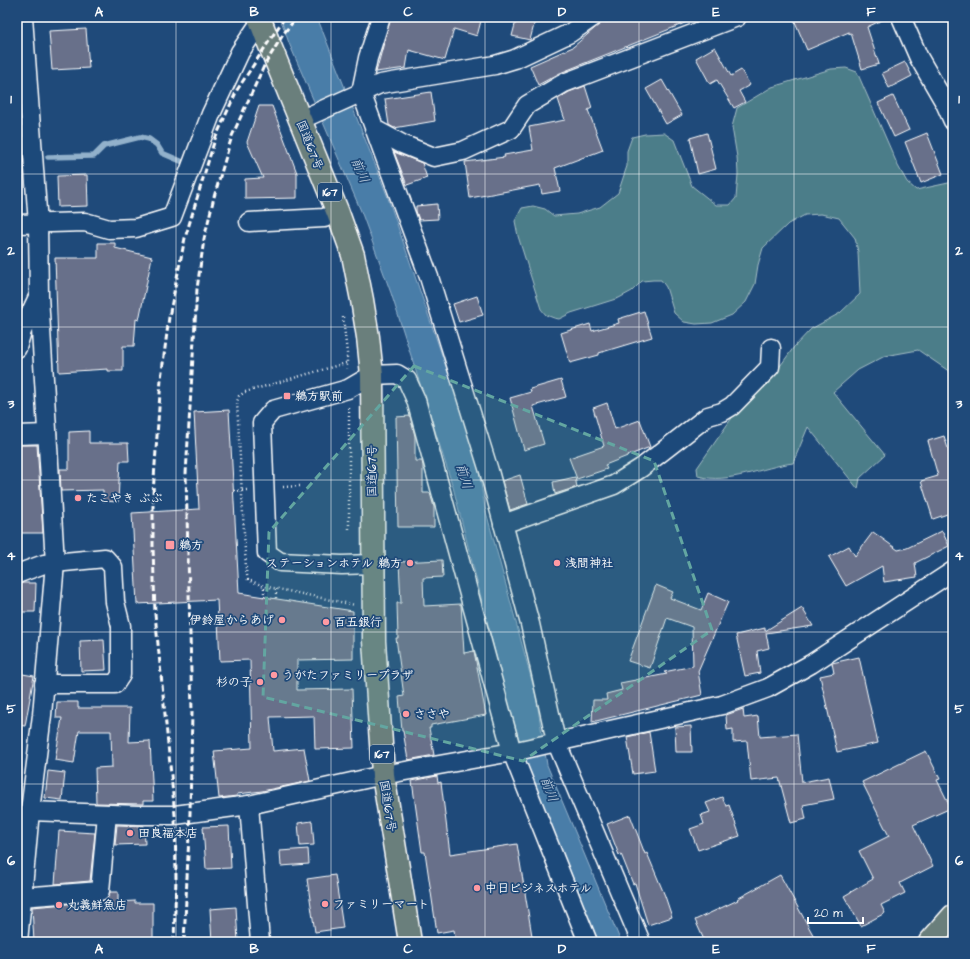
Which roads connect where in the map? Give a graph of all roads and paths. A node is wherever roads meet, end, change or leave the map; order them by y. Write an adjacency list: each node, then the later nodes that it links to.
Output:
1 (23, 17): 7 (street)
2 (381, 17): 8 (street)
3 (593, 17): 8 (street)
4 (737, 17): 11 (street)
5 (901, 17): 10 (street)
6 (260, 19): 9 (highway, 国道167号 / 167); 16 (street)
7 (20, 53): 15 (street)
8 (357, 94): 9 (street); 11 (street)
9 (308, 116): 12 (highway, 国道167号 / 167)
10 (953, 121)
11 (376, 130): 29 (street)
12 (338, 213): 13 (street); 21 (highway, 国道167号 / 167)
13 (249, 222)
14 (17, 224): 15 (street)
15 (38, 224): 16 (street); 18 (street)
16 (136, 228): 17 (street)
17 (154, 229)
18 (39, 296): 19 (street); 23 (street)
19 (17, 348)
20 (771, 348): 29 (street)
21 (372, 374): 32 (highway, 国道167号 / 167); 32 (street); 41 (street)
22 (349, 404): 30 (path)
23 (47, 434): 24 (street); 31 (street)
24 (17, 435)
25 (300, 486): 26 (path)
26 (281, 487)
27 (252, 490): 28 (path)
28 (234, 491)
29 (503, 524): 40 (street)
30 (350, 535)
31 (55, 563): 34 (street); 39 (street); 39 (street)
32 (373, 564): 42 (highway, 国道167号 / 167)
33 (953, 571): 40 (street)
34 (17, 574)
35 (264, 586): 37 (path)
36 (276, 588): 38 (path)
37 (264, 597)
38 (276, 599)
39 (44, 684): 44 (street)
40 (556, 742): 41 (street); 53 (street)
41 (512, 752): 42 (street); 52 (street)
42 (383, 775): 43 (street); 51 (highway, 国道167号 / 167)
43 (248, 805): 45 (street); 50 (street)
44 (30, 811): 45 (street); 46 (street)
45 (107, 814): 46 (street)
46 (20, 888): 48 (street)
47 (953, 916): 54 (highway)
48 (18, 924): 49 (street)
49 (18, 942)
50 (260, 942)
51 (410, 942)
52 (588, 942)
53 (641, 942)
54 (930, 942)

